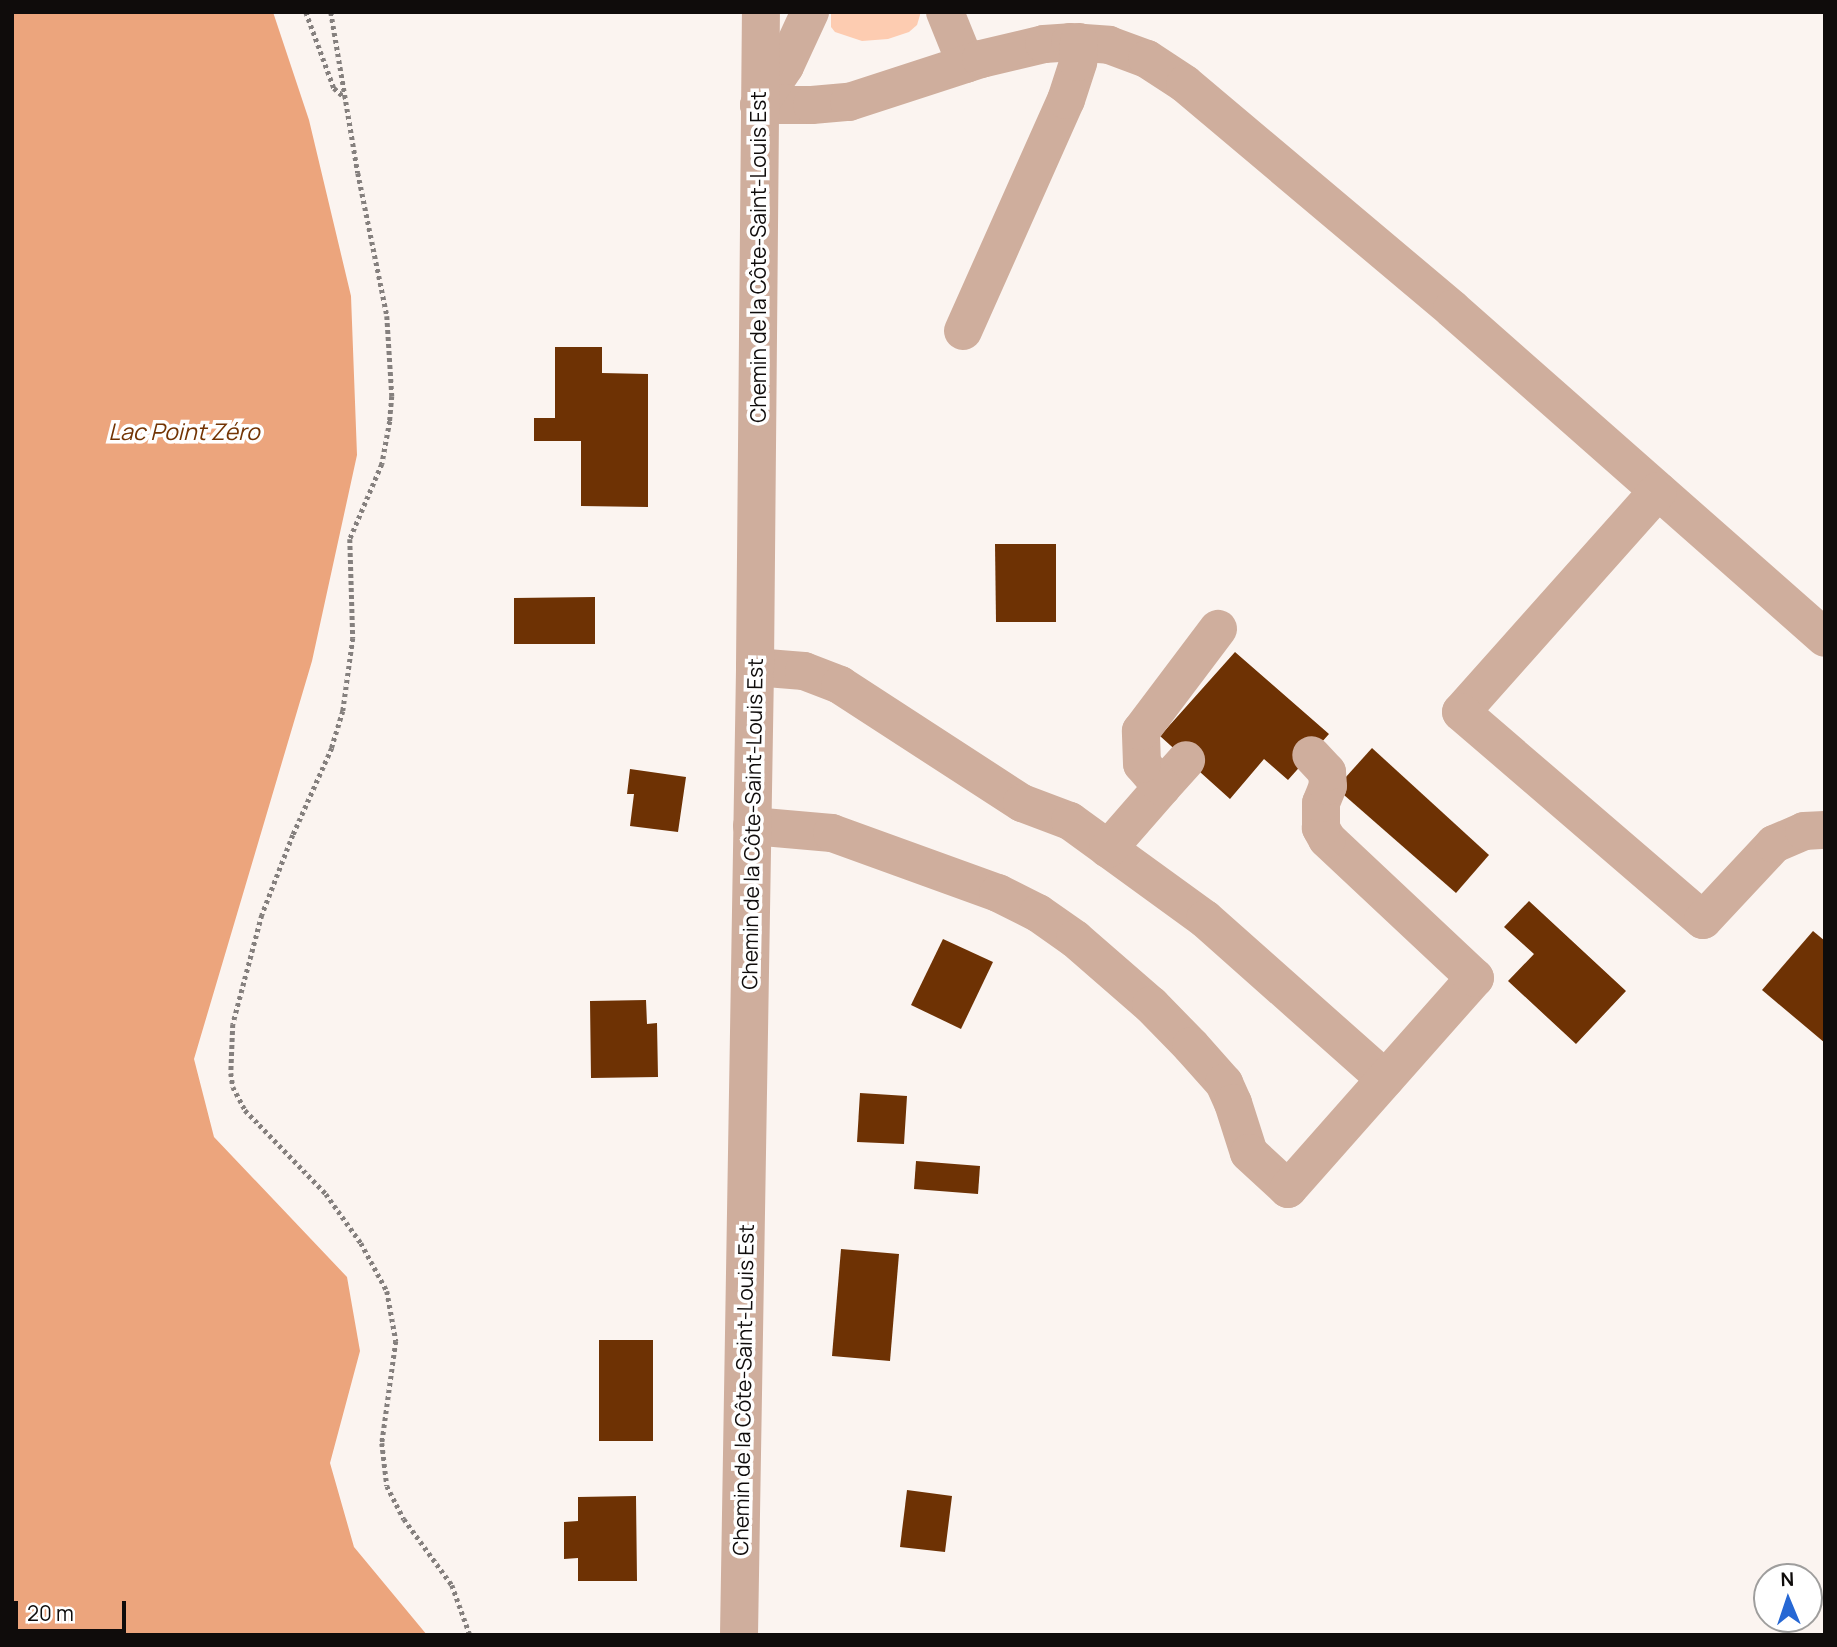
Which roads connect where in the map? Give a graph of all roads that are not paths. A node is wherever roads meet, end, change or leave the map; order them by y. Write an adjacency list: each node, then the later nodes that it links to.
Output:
1 (761, 12): 6 (street, Chemin de la Côte-Saint-Louis Est)
2 (810, 12): 6 (street)
3 (945, 12): 5 (street)
4 (1079, 43): 5 (street); 7 (street); 8 (street)
5 (967, 64): 6 (street)
6 (760, 105): 11 (street, Chemin de la Côte-Saint-Louis Est)
7 (963, 331)
8 (1658, 491): 10 (street); 14 (street)
9 (1218, 629): 15 (street)
10 (1825, 638)
11 (755, 667): 13 (street, Chemin de la Côte-Saint-Louis Est); 15 (street)
12 (1311, 755): 16 (street)
13 (752, 827): 16 (street); 17 (street, Chemin de la Côte-Saint-Louis Est)
14 (1825, 830)
15 (1108, 849): 16 (street)
16 (1385, 1079)
17 (739, 1635)

